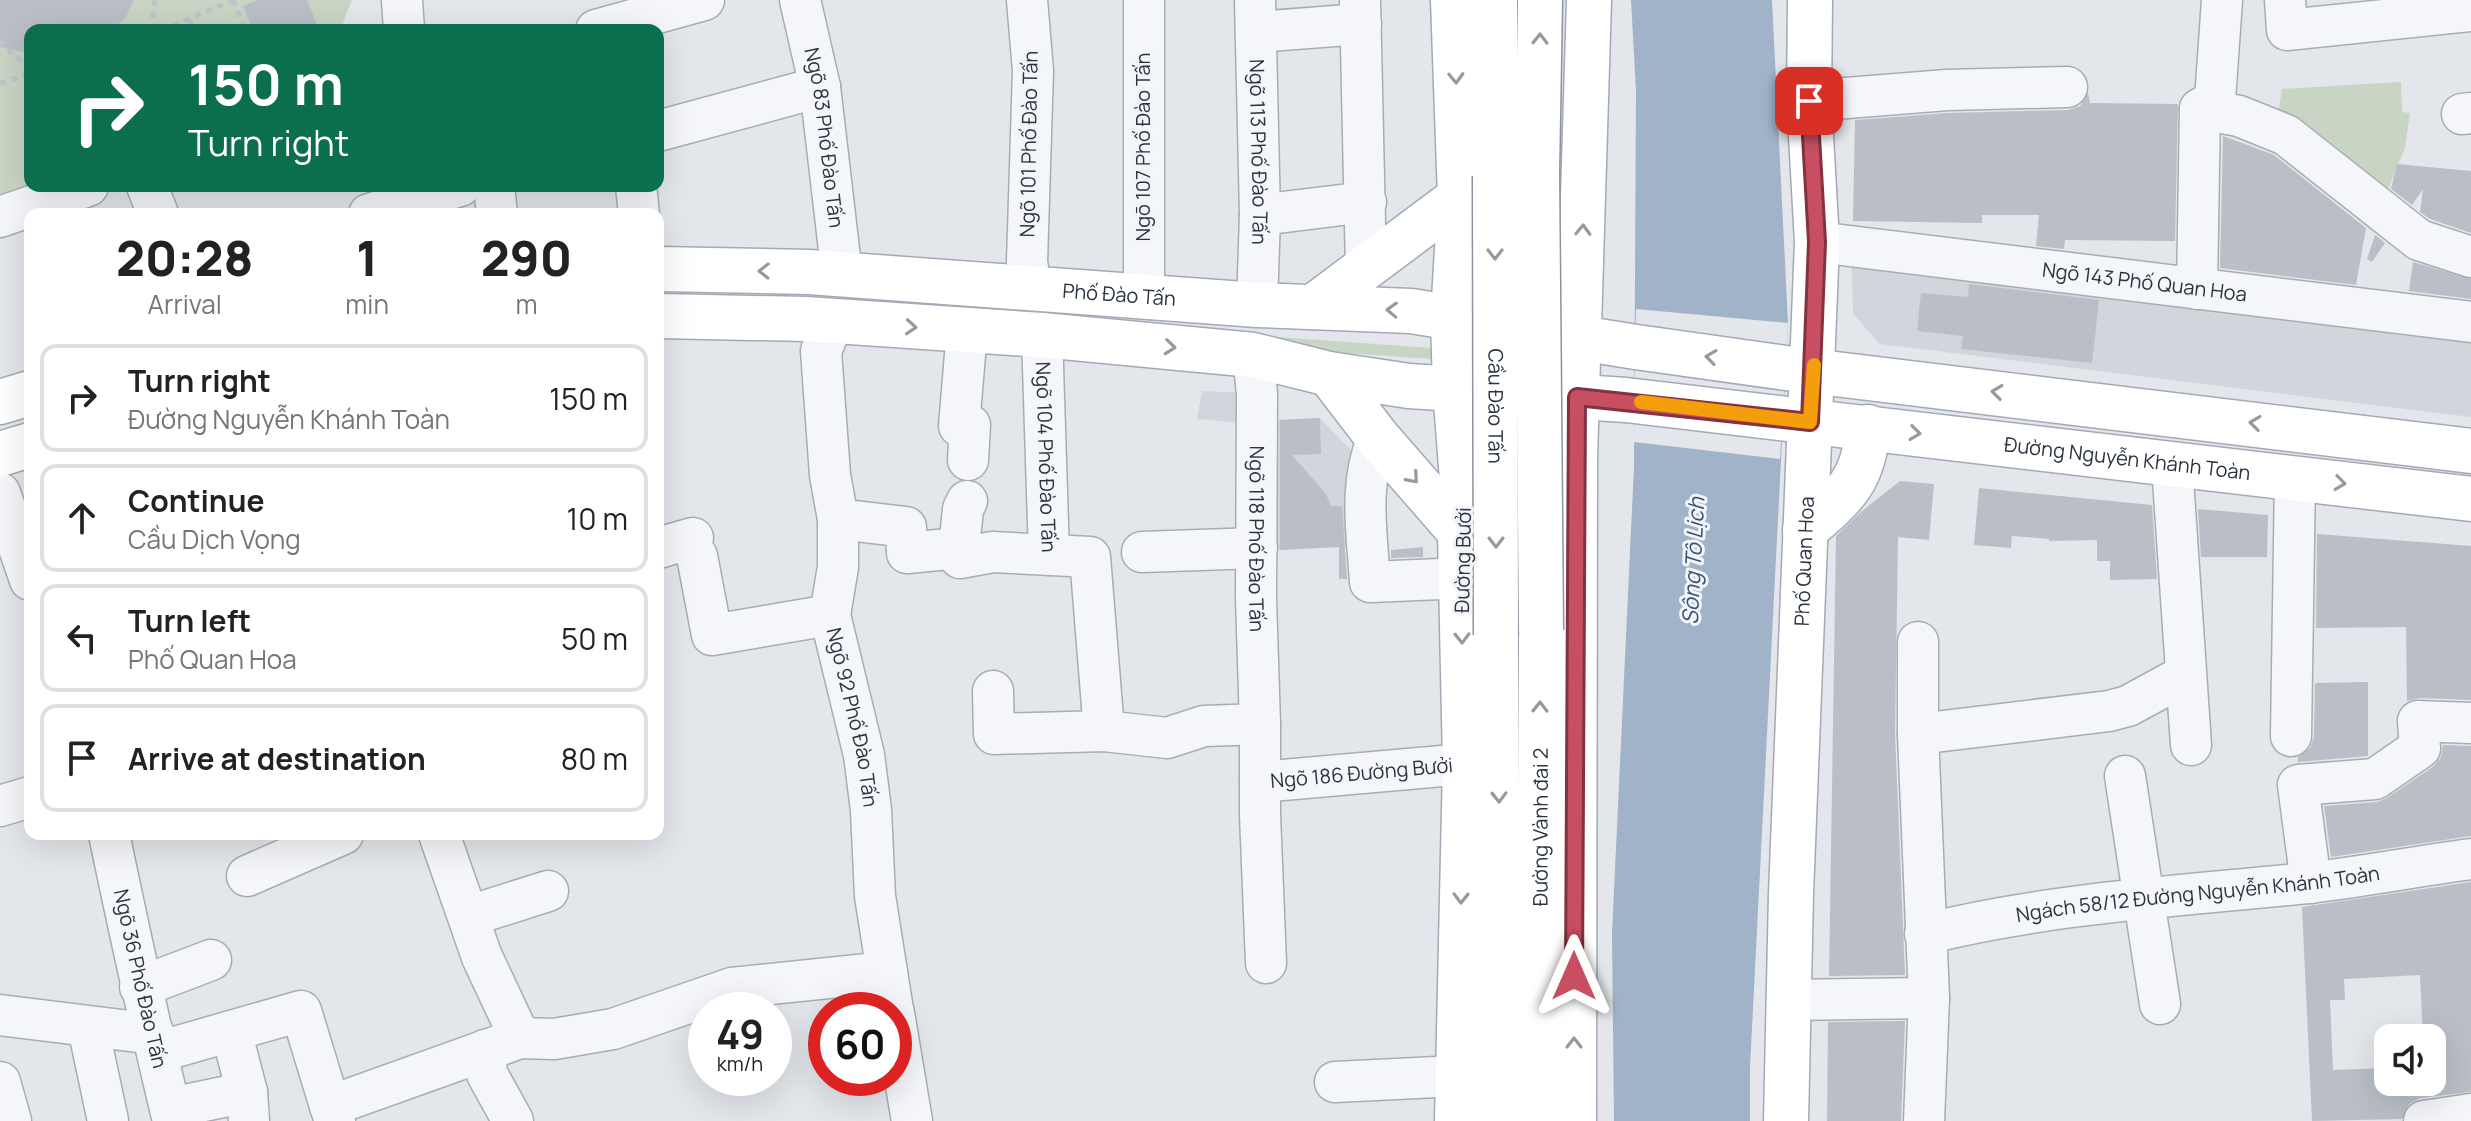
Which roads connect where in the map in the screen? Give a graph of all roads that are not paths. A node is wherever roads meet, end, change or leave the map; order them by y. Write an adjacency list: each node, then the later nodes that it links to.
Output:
1 (402, 0): 18 (street)
2 (704, 0): 13 (street)
3 (800, 0): 19 (street, Ngõ 83 Phố Đào Tấn)
4 (1027, 0): 38 (street, Ngõ 101 Phố Đào Tấn)
5 (1144, 0): 40 (street, Ngõ 107 Phố Đào Tấn)
6 (1453, 0): 24 (main road, Đường Bưởi, one-way to 24)
7 (1495, 0): 24 (main road)
8 (1540, 0): 132 (main road, Đường Vành đai 2, one-way to 8, bridge)
9 (1589, 0): 49 (main road, one-way to 9)
10 (1810, 0): 21 (main road, Phố Quan Hoa)
11 (2222, 0): 22 (street)
12 (2285, 0): 14 (street)
13 (660, 6): 17 (street)
14 (2471, 11)
15 (1360, 12): 16 (street); 27 (street)
16 (1255, 16): 31 (street, Ngõ 113 Phố Đào Tấn)
17 (604, 19)
18 (404, 24)
19 (820, 87): 23 (street); 37 (street, Ngõ 83 Phố Đào Tấn)
20 (2067, 87): 21 (street)
21 (1809, 101): 33 (main road, Phố Quan Hoa)
22 (2200, 109): 34 (street); 39 (street)
23 (664, 129)
24 (1477, 186): 36 (main road); 44 (main road, Đường Bưởi); 81 (main road, Cầu Đào Tấn, one-way to 81, bridge)
25 (71, 192): 28 (street)
26 (440, 192): 29 (street)
27 (1366, 202): 31 (street); 36 (street)
28 (26, 208)
29 (388, 208)
30 (24, 209): 32 (street)
31 (1260, 215): 41 (street, Ngõ 113 Phố Đào Tấn)
32 (0, 217)
33 (1817, 242): 39 (street, Ngõ 143 Phố Quan Hoa); 51 (main road, Phố Quan Hoa)
34 (2471, 257)
35 (664, 269): 37 (main road, Phố Đào Tấn, one-way to 35)
36 (1366, 269): 42 (main road)
37 (842, 275): 38 (main road, Phố Đào Tấn); 45 (main road)
38 (1031, 287): 40 (main road, Phố Đào Tấn)
39 (2197, 289): 46 (street, Ngõ 143 Phố Quan Hoa)
40 (1144, 295): 41 (main road, Phố Đào Tấn)
41 (1257, 305): 42 (main road, Phố Đào Tấn)
42 (1313, 307): 44 (main road, Phố Đào Tấn, one-way to 42)
43 (664, 316): 45 (main road)
44 (1453, 317): 49 (main road, Phố Đào Tấn); 53 (main road, Đường Bưởi)
45 (833, 322): 47 (main road, one-way to 47); 70 (street, Ngõ 92 Phố Đào Tấn)
46 (2471, 322)
47 (967, 331): 48 (main road); 63 (street)
48 (1042, 335): 50 (main road, one-way to 50); 77 (street, Ngõ 104 Phố Đào Tấn)
49 (1580, 336): 51 (main road, one-way to 49); 55 (main road)
50 (1253, 355): 52 (main road); 75 (street, Ngõ 118 Phố Đào Tấn)
51 (1800, 369): 57 (main road, Phố Quan Hoa); 61 (main road, one-way to 51)
52 (1329, 374): 53 (main road); 59 (main road)
53 (1455, 389): 55 (main road); 71 (main road, Đường Bưởi)
54 (24, 395): 56 (main road)
55 (1577, 397): 57 (main road, Đường Nguyễn Khánh Toàn); 69 (main road)
56 (0, 402)
57 (1796, 420): 58 (main road, Đường Nguyễn Khánh Toàn); 72 (main road, Phố Quan Hoa)
58 (1868, 427): 64 (main road, Đường Nguyễn Khánh Toàn, one-way to 64); 72 (main road)
59 (1378, 438): 71 (main road, one-way to 71); 79 (street)
60 (24, 447): 62 (main road)
61 (2471, 451)
62 (0, 454)
63 (968, 460)
64 (2172, 465): 65 (main road, Đường Nguyễn Khánh Toàn); 83 (street)
65 (2295, 478): 67 (main road, Đường Nguyễn Khánh Toàn, one-way to 67); 89 (street)
66 (0, 493): 78 (street)
67 (2471, 499)
68 (967, 501): 74 (street)
69 (1576, 502): 71 (main road); 133 (main road, one-way to 69)
70 (838, 519): 74 (street); 80 (street, Ngõ 92 Phố Đào Tấn)
71 (1462, 519): 79 (main road, Đường Bưởi)
72 (1805, 530): 112 (main road, Phố Quan Hoa)
73 (683, 547): 80 (street)
74 (959, 548): 77 (street)
75 (1257, 548): 76 (street); 86 (street, Ngõ 118 Phố Đào Tấn)
76 (1142, 552)
77 (1049, 555): 87 (street, Ngõ 104 Phố Đào Tấn)
78 (24, 563)
79 (1461, 583): 91 (main road, Đường Bưởi, one-way to 91)
80 (830, 615): 109 (street, Ngõ 92 Phố Đào Tấn)
81 (1496, 635): 131 (main road, Đường Vành đai 2, one-way to 131)
82 (1918, 642): 88 (street)
83 (2185, 675): 88 (street); 90 (street)
84 (993, 691): 87 (street)
85 (2471, 723): 101 (street)
86 (1260, 724): 87 (street); 93 (street, Ngõ 118 Phố Đào Tấn)
87 (1104, 731)
88 (1918, 734): 105 (street)
89 (2291, 736)
90 (2191, 745)
91 (1465, 764): 93 (street, Ngõ 186 Đường Bưởi); 119 (main road, Đường Bưởi, one-way to 119)
92 (2125, 776): 103 (street)
93 (1260, 782): 107 (street, Ngõ 118 Phố Đào Tấn)
94 (24, 799): 95 (street)
95 (0, 806)
96 (110, 840): 108 (street, Ngõ 36 Phố Đào Tấn)
97 (329, 840): 100 (street)
98 (441, 840): 104 (street)
99 (2471, 859): 101 (street, Ngách 58/12 Đường Nguyễn Khánh Toàn)
100 (247, 876)
101 (2311, 883): 103 (street, Ngách 58/12 Đường Nguyễn Khánh Toàn)
102 (548, 891): 104 (street)
103 (2145, 900): 105 (street, Ngách 58/12 Đường Nguyễn Khánh Toàn); 113 (street)
104 (469, 916): 118 (street)
105 (1925, 934): 111 (street)
106 (211, 960): 108 (street)
107 (1266, 963)
108 (140, 987): 117 (street, Ngõ 36 Phố Đào Tấn)
109 (891, 992)
110 (808, 993): 118 (street)
111 (1929, 998): 112 (street); 135 (street)
112 (1787, 1000): 134 (main road, Phố Quan Hoa)
113 (2160, 1004)
114 (0, 1015): 115 (street)
115 (88, 1027): 117 (street); 127 (street)
116 (231, 1031): 117 (street); 123 (street); 124 (street)
117 (156, 1043): 125 (street, Ngõ 36 Phố Đào Tấn)
118 (503, 1044): 124 (street); 128 (street)
119 (1457, 1076): 121 (street); 130 (main road, Đường Bưởi)
120 (0, 1082): 126 (street)
121 (1335, 1082)
122 (908, 1096): 129 (street, Ngõ 92 Phố Đào Tấn)
123 (248, 1107): 125 (street)
124 (332, 1113)
125 (172, 1114)
126 (11, 1121)
127 (108, 1121)
128 (513, 1121)
129 (912, 1121)
130 (1457, 1121)
131 (1499, 1121)
132 (1540, 1121)
133 (1574, 1121)
134 (1786, 1121)
135 (1924, 1121)

